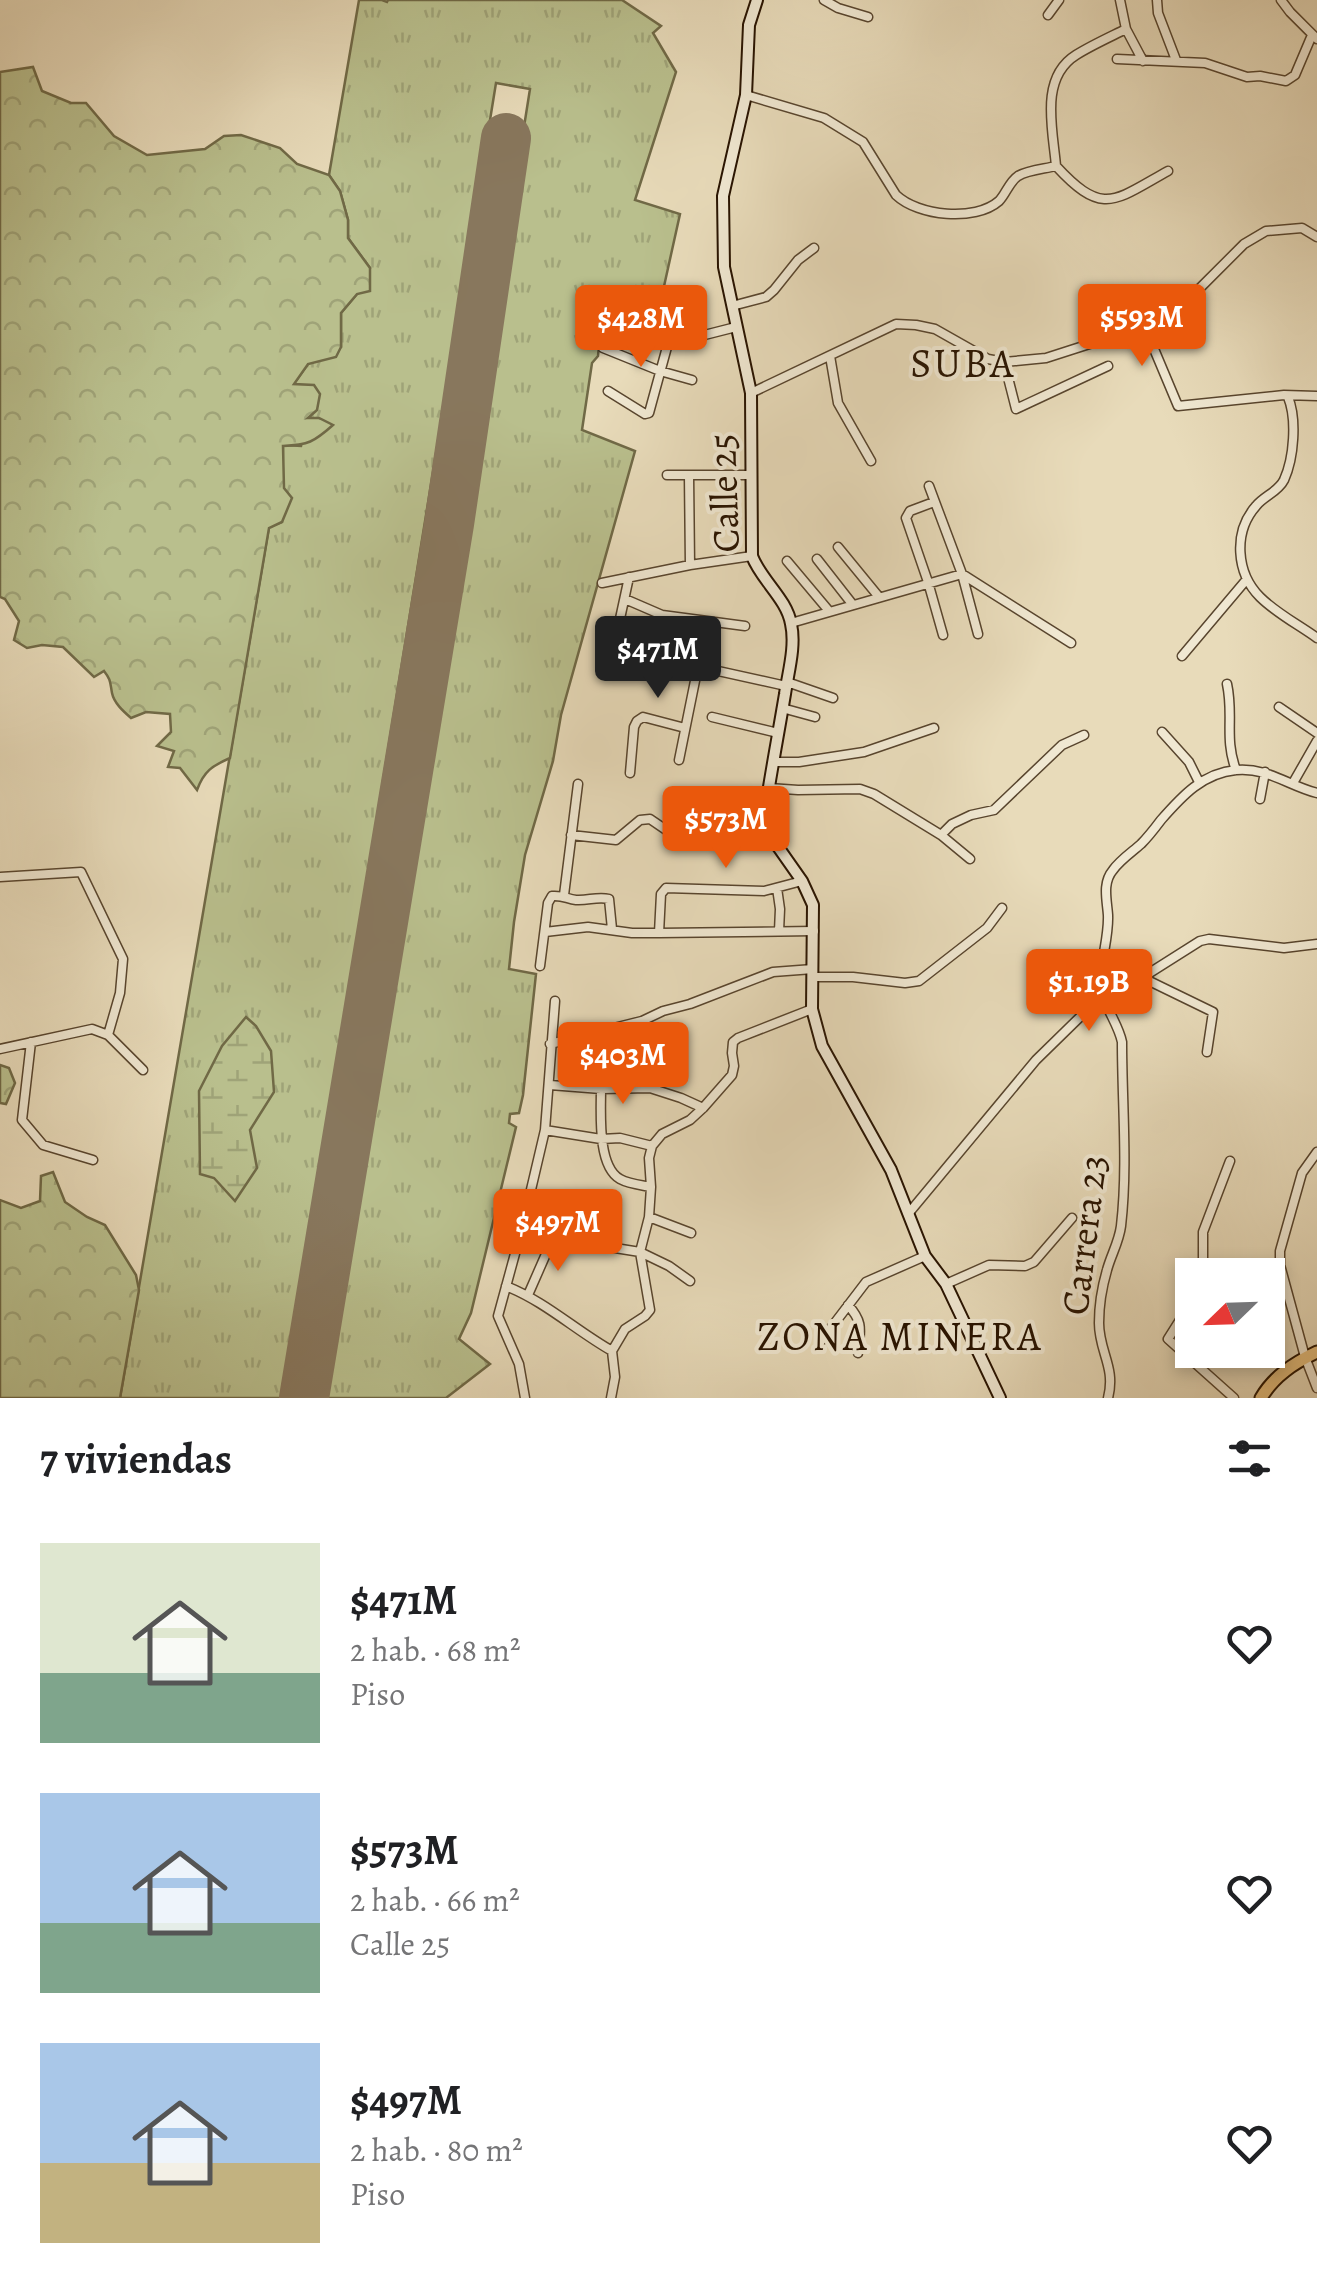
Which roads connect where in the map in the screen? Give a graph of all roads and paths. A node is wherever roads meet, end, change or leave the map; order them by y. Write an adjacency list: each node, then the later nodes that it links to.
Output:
1 (757, 0): 14 (street, Calle 25)
2 (824, 0): 8 (street)
3 (1059, 0): 7 (street)
4 (1120, 0): 9 (street)
5 (1157, 0): 13 (street)
6 (1282, 0): 10 (street)
7 (1048, 15)
8 (868, 17)
9 (1126, 30): 12 (street); 15 (street)
10 (1314, 37): 13 (street)
11 (1116, 60): 12 (street)
12 (1143, 60): 13 (street)
13 (1176, 60)
14 (746, 94): 15 (street); 19 (street, Calle 25)
15 (1056, 166): 16 (street)
16 (1168, 171)
17 (1317, 237): 20 (street)
18 (814, 248): 19 (street)
19 (732, 306): 21 (street, Calle 25)
20 (1141, 318): 24 (street); 31 (street)
21 (736, 328): 26 (street); 29 (street, Calle 25)
22 (603, 348): 26 (street)
23 (830, 356): 24 (street); 29 (street); 32 (street)
24 (1004, 362): 25 (street)
25 (1108, 366)
26 (660, 371): 27 (street); 28 (street)
27 (692, 380)
28 (608, 391)
29 (750, 393): 34 (street, Calle 25)
30 (1317, 396): 31 (street)
31 (1288, 397): 45 (street)
32 (871, 462)
33 (689, 475): 34 (street); 35 (street); 42 (street)
34 (750, 475): 39 (street, Calle 25)
35 (668, 476)
36 (928, 486): 37 (street)
37 (934, 502): 43 (street); 46 (street)
38 (838, 547): 48 (street)
39 (752, 556): 42 (street); 52 (street, Calle 25)
40 (818, 560): 50 (street)
41 (787, 561): 51 (street)
42 (690, 566): 44 (street)
43 (962, 574): 46 (street); 54 (street); 57 (street)
44 (629, 578): 47 (street); 49 (street)
45 (1247, 579): 56 (street); 59 (street)
46 (928, 582): 48 (street); 55 (street)
47 (602, 583)
48 (879, 597): 50 (street)
49 (624, 599): 53 (street); 58 (street)
50 (852, 604): 51 (street)
51 (830, 612): 52 (street)
52 (791, 622): 62 (street)
53 (745, 626)
54 (978, 634)
55 (943, 635)
56 (1317, 638)
57 (1071, 643)
58 (614, 648): 60 (street); 61 (street)
59 (1182, 656)
60 (610, 665)
61 (698, 666): 62 (street); 69 (street)
62 (787, 684): 64 (street); 66 (street)
63 (1227, 684): 78 (street)
64 (833, 698)
65 (1279, 707): 73 (street)
66 (782, 708): 68 (street); 72 (street)
67 (712, 717): 72 (street)
68 (815, 717)
69 (686, 728): 76 (street); 80 (street)
70 (934, 728): 77 (street)
71 (1162, 732): 81 (street)
72 (778, 733): 77 (street)
73 (1317, 733)
74 (1084, 735): 89 (street)
75 (1317, 741): 82 (street)
76 (679, 760)
77 (773, 762): 84 (street)
78 (1236, 770): 79 (street); 81 (street)
79 (1265, 772): 82 (street); 86 (street)
80 (630, 773)
81 (1199, 782): 105 (street)
82 (1293, 782): 85 (street)
83 (578, 784): 88 (street)
84 (769, 788): 87 (street); 89 (street)
85 (1317, 793)
86 (1260, 799)
87 (764, 819): 88 (street); 92 (street)
88 (572, 835): 94 (street)
89 (941, 835): 90 (street)
90 (970, 859)
91 (0, 877): 108 (street)
92 (802, 880): 93 (street); 97 (street)
93 (777, 888): 99 (street); 100 (street)
94 (564, 895): 96 (street); 98 (street)
95 (1002, 908): 103 (street)
96 (612, 929): 98 (street); 100 (street)
97 (814, 931): 99 (street); 103 (street)
98 (545, 932): 102 (street)
99 (779, 932): 100 (street)
100 (659, 934)
101 (1317, 944): 104 (street)
102 (540, 966)
103 (812, 973): 107 (street); 111 (street)
104 (1142, 977): 105 (street); 113 (street)
105 (1104, 1000): 126 (street); 149 (street, Carrera 23)
106 (555, 1001): 111 (street)
107 (812, 1009): 118 (street); 126 (street)
108 (108, 1035): 110 (street); 114 (street)
109 (640, 1041): 116 (street)
110 (31, 1042): 112 (street); 123 (street)
111 (550, 1044): 115 (street)
112 (0, 1049)
113 (1207, 1052)
114 (142, 1070)
115 (550, 1084): 117 (street); 119 (street)
116 (650, 1088): 117 (street); 118 (street)
117 (601, 1089): 120 (street)
118 (703, 1108): 121 (street)
119 (545, 1130): 120 (street); 129 (street)
120 (602, 1139): 121 (street); 125 (street)
121 (652, 1146): 125 (street)
122 (1317, 1152): 143 (street)
123 (93, 1160)
124 (1230, 1160): 134 (street)
125 (651, 1187): 127 (street)
126 (908, 1214): 133 (street)
127 (649, 1217): 130 (street); 132 (street)
128 (1072, 1218): 136 (street)
129 (522, 1228): 131 (street); 137 (street)
130 (691, 1233)
131 (554, 1238): 132 (street); 138 (street)
132 (640, 1252): 135 (street); 141 (street)
133 (925, 1256): 136 (street); 139 (street)
134 (1203, 1258)
135 (690, 1281)
136 (946, 1284): 148 (street)
137 (506, 1286): 138 (street); 146 (street)
138 (528, 1295): 141 (street)
139 (848, 1304): 140 (street); 142 (street)
140 (822, 1341)
141 (612, 1351): 147 (street)
142 (858, 1353)
143 (1311, 1354): 145 (street); 151 (main road)
144 (1200, 1368): 150 (street)
145 (1317, 1388)
146 (525, 1398)
147 (611, 1398)
148 (1000, 1398)
149 (1108, 1398)
150 (1234, 1398)
151 (1261, 1398)

